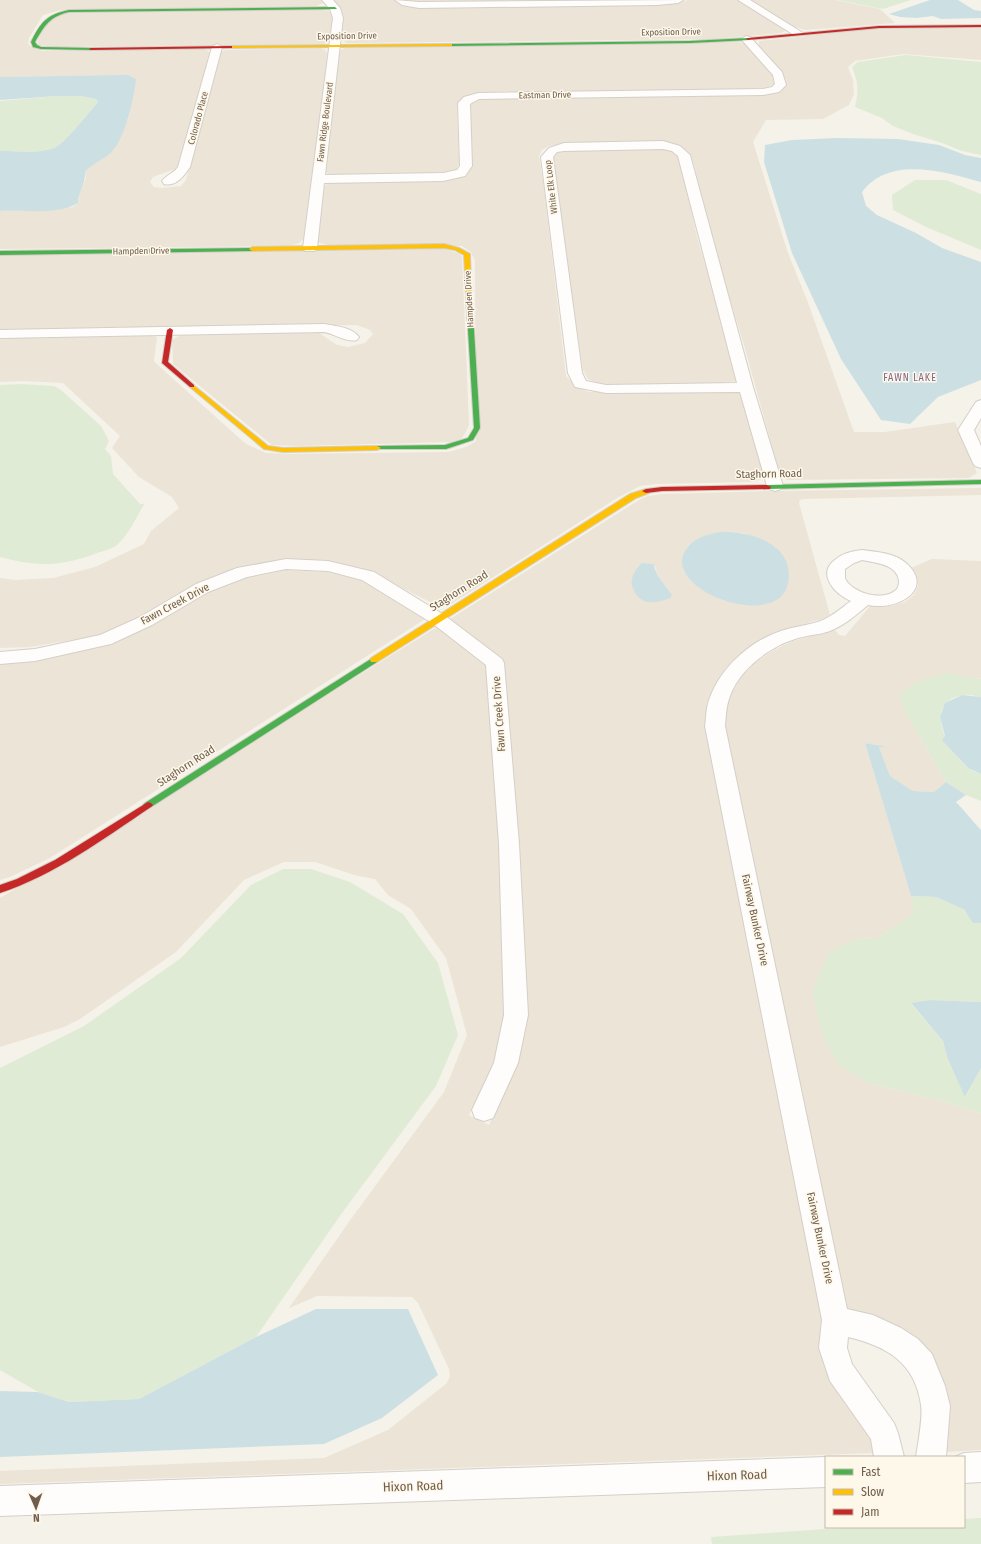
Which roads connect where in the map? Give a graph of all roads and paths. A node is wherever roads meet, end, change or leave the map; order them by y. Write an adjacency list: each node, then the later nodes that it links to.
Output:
1 (327, 0): 7 (street)
2 (400, 0): 6 (street)
3 (678, 0): 5 (street)
4 (742, 0): 9 (street)
5 (631, 1): 6 (street)
6 (518, 2)
7 (336, 8): 11 (street, Fawn Ridge Boulevard); 12 (street, Exposition Drive)
8 (981, 26): 9 (street, Exposition Drive)
9 (798, 34): 10 (street, Exposition Drive)
10 (746, 39): 11 (street, Exposition Drive); 13 (street, Eastman Drive)
11 (335, 46): 12 (street, Exposition Drive); 13 (street, Fawn Ridge Boulevard)
12 (217, 48): 14 (street, Colorado Place)
13 (318, 179): 15 (street, Fawn Ridge Boulevard)
14 (168, 181)
15 (310, 248): 16 (street, Hampden Drive); 17 (street, Hampden Drive)
16 (0, 253)
17 (170, 330): 18 (street); 19 (street)
18 (0, 334)
19 (352, 337)
20 (746, 387): 20 (street, White Elk Loop); 24 (street, White Elk Loop)
21 (981, 405): 22 (street)
22 (981, 463)
23 (981, 482): 24 (street, Staghorn Road)
24 (775, 486): 26 (street, Staghorn Road)
25 (864, 599): 30 (street, Fairway Bunker Drive)
26 (438, 619): 27 (street, Fawn Creek Drive); 28 (street, Staghorn Road); 29 (street, Fawn Creek Drive)
27 (0, 658)
28 (0, 889)
29 (484, 1110)
30 (836, 1320): 31 (street, Fairway Bunker Drive); 32 (street)
31 (889, 1456)
32 (931, 1456)
33 (981, 1467): 34 (street)
34 (965, 1468)
35 (825, 1472): 36 (street, Hixon Road)
36 (0, 1501)

